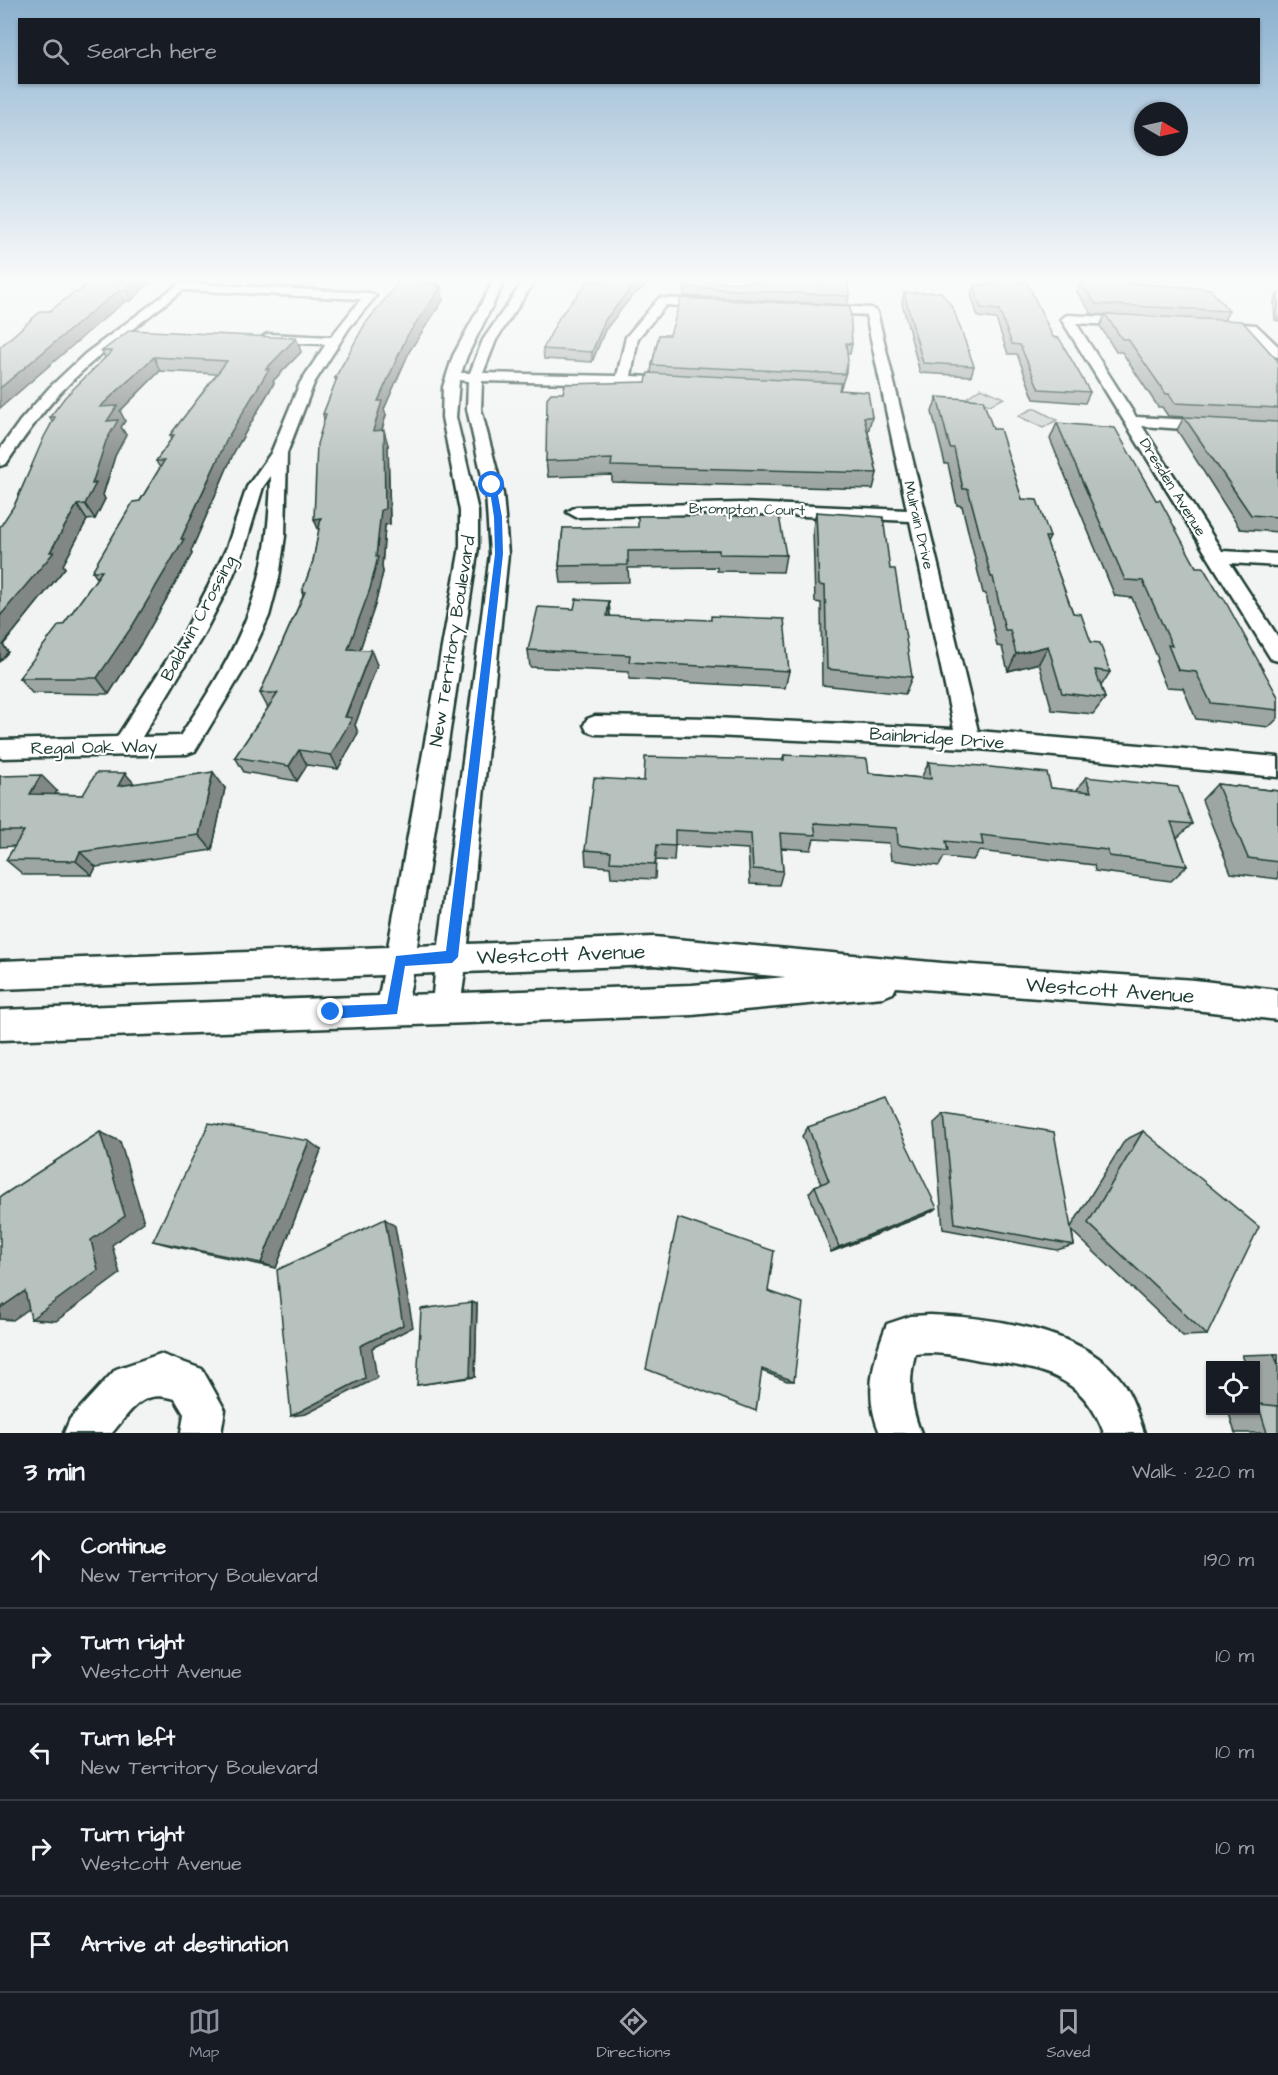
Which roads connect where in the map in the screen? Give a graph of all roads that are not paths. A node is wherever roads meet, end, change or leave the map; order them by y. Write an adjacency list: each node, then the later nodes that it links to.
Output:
1 (101, 349): 15 (street)
2 (329, 349): 14 (street, Baldwin Crossing)
3 (464, 349): 10 (street, New Territory Boulevard)
4 (487, 349): 9 (street, New Territory Boulevard)
5 (630, 349): 8 (street)
6 (877, 349): 17 (street, Mulrain Drive)
7 (1086, 349): 12 (street, Dresden Avenue)
8 (623, 380): 9 (street); 11 (street)
9 (475, 381): 10 (street); 27 (street, New Territory Boulevard)
10 (451, 382): 28 (street, New Territory Boulevard)
11 (691, 383)
12 (1132, 422): 13 (street); 18 (street, Dresden Avenue)
13 (1222, 426)
14 (279, 453): 23 (street, Baldwin Crossing); 24 (street, Baldwin Crossing)
15 (1, 464)
16 (576, 512): 17 (street, Brompton Court)
17 (917, 516): 22 (street, Mulrain Drive)
18 (1216, 556): 19 (street); 20 (street, Dresden Avenue)
19 (1278, 560)
20 (1278, 654)
21 (595, 725): 22 (street, Bainbridge Drive)
22 (968, 738): 26 (street, Bainbridge Drive)
23 (187, 745): 24 (street, Regal Oak Way)
24 (124, 746): 25 (street, Regal Oak Way)
25 (0, 749)
26 (1278, 767)
27 (452, 957): 28 (street, Westcott Avenue); 30 (street, Westcott Avenue); 32 (street, New Territory Boulevard)
28 (400, 960): 29 (street, Westcott Avenue); 33 (street, New Territory Boulevard)
29 (0, 975)
30 (942, 977): 31 (street, Westcott Avenue); 32 (street, Westcott Avenue)
31 (1278, 1005)
32 (446, 1007): 33 (street, Westcott Avenue)
33 (392, 1010): 34 (street, Westcott Avenue)
34 (0, 1025)
35 (84, 1433): 36 (street)
36 (201, 1433)
37 (901, 1433): 38 (street)
38 (1124, 1433)

